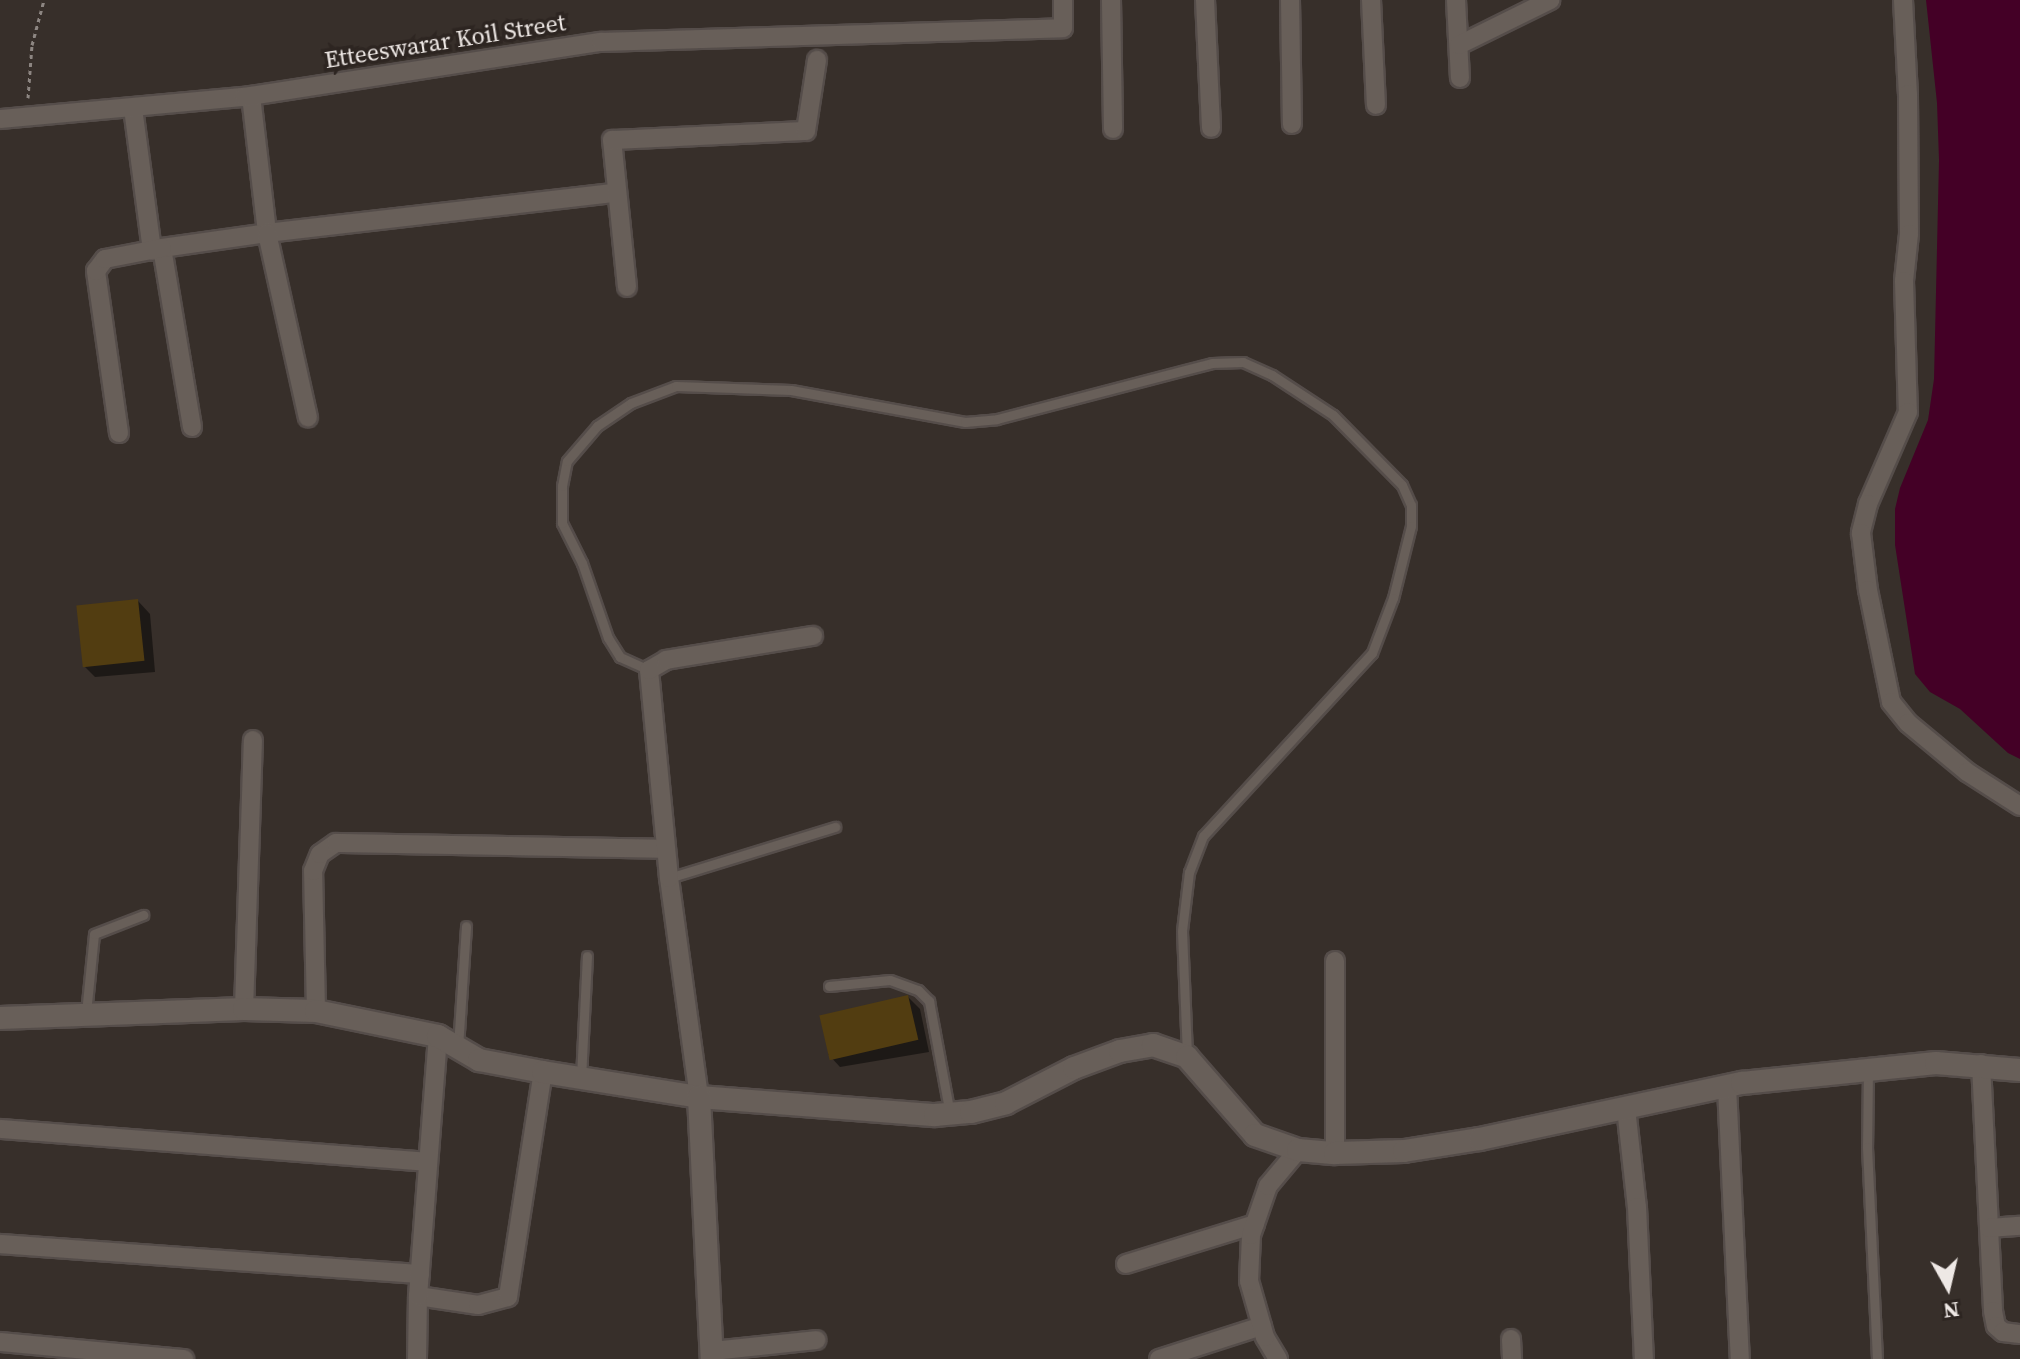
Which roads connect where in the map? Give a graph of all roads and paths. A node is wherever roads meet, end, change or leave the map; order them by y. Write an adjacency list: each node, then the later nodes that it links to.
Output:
1 (44, 0): 16 (path)
2 (1063, 0): 13 (street, Etteeswarar Koil Street)
3 (1111, 0): 20 (street)
4 (1205, 0): 19 (street)
5 (1290, 0): 18 (street)
6 (1371, 0): 14 (street)
7 (1456, 0): 10 (street)
8 (1550, 0): 10 (street)
9 (1903, 0): 31 (street)
10 (1459, 45): 12 (street)
11 (817, 60): 21 (street)
12 (1460, 78)
13 (251, 96): 15 (street, Etteeswarar Koil Street); 22 (street)
14 (1376, 105)
15 (133, 108): 16 (street, Etteeswarar Koil Street); 23 (street)
16 (26, 118): 17 (street, Etteeswarar Koil Street)
17 (0, 119)
18 (1292, 124)
19 (1211, 128)
20 (1113, 129)
21 (615, 193): 22 (street); 24 (street)
22 (267, 233): 23 (street); 25 (street)
23 (157, 250): 26 (street); 27 (street)
24 (627, 287)
25 (308, 418)
26 (192, 427)
27 (119, 433)
28 (813, 636): 29 (street)
29 (649, 670): 33 (street); 45 (lane)
30 (253, 740): 40 (street)
31 (2020, 806)
32 (835, 827): 34 (lane)
33 (666, 849): 34 (street); 41 (street)
34 (669, 878): 52 (street)
35 (143, 915): 42 (lane)
36 (466, 926): 44 (lane)
37 (587, 956): 50 (lane)
38 (1335, 961): 57 (street)
39 (829, 986): 54 (lane)
40 (244, 1009): 41 (street); 42 (street)
41 (316, 1011): 44 (street)
42 (86, 1016): 43 (street)
43 (0, 1018)
44 (448, 1041): 49 (street); 58 (street)
45 (1187, 1057): 54 (street); 56 (street)
46 (1981, 1064): 47 (street); 48 (street); 61 (street)
47 (1868, 1070): 51 (street); 79 (lane)
48 (2020, 1070)
49 (543, 1072): 50 (street); 65 (street)
50 (581, 1078): 52 (street)
51 (1727, 1087): 53 (street); 78 (street)
52 (699, 1097): 54 (street); 71 (street)
53 (1626, 1108): 57 (street); 77 (street)
54 (950, 1114)
55 (0, 1129): 58 (street)
56 (1298, 1150): 57 (street); 59 (street)
57 (1335, 1153)
58 (427, 1162): 64 (street)
59 (1255, 1224): 63 (street); 66 (street)
60 (2020, 1226): 61 (street)
61 (1989, 1228): 67 (street)
62 (0, 1244): 64 (street)
63 (1126, 1264)
64 (420, 1274): 65 (street)
65 (418, 1296): 73 (street)
66 (1262, 1326): 74 (street); 75 (street)
67 (2020, 1334)
68 (1511, 1339): 76 (street)
69 (816, 1340): 71 (street)
70 (0, 1342): 72 (street)
71 (712, 1355)
72 (184, 1359)
73 (417, 1359)
74 (1159, 1359)
75 (1278, 1359)
76 (1512, 1359)
77 (1644, 1359)
78 (1740, 1359)
79 (1877, 1359)

